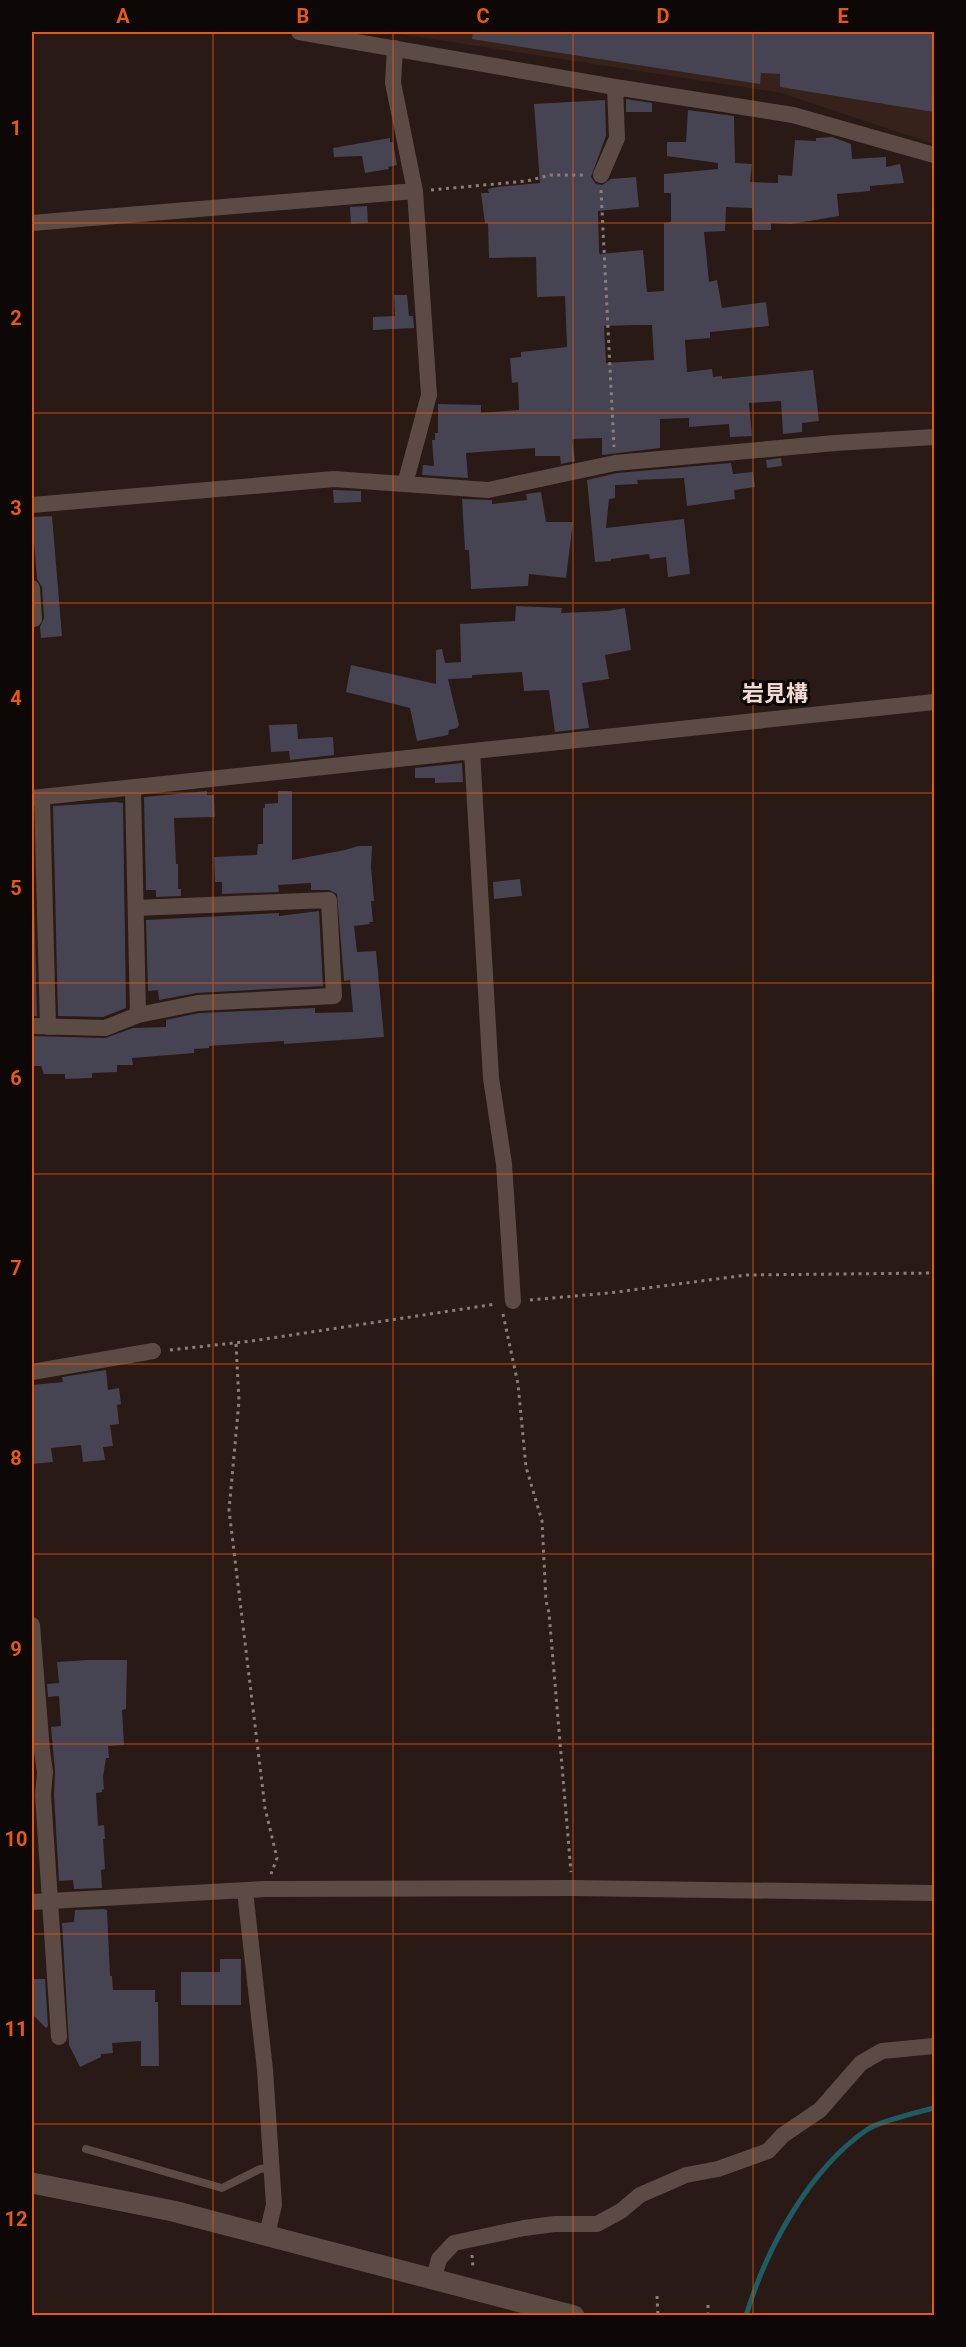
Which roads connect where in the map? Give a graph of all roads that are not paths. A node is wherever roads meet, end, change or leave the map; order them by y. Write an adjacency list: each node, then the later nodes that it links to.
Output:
1 (299, 32): 2 (street)
2 (395, 48): 3 (street); 6 (street)
3 (615, 87): 4 (street); 5 (street)
4 (934, 155)
5 (601, 175)
6 (415, 191): 7 (street); 9 (street)
7 (32, 223)
8 (934, 437): 9 (street)
9 (405, 484): 10 (street)
10 (32, 505)
11 (32, 588): 12 (street)
12 (34, 619)
13 (934, 702): 14 (street)
14 (472, 751): 15 (street); 20 (street)
15 (133, 789): 16 (street); 17 (street)
16 (37, 798): 19 (street)
17 (136, 908): 18 (street); 18 (street)
18 (138, 1015): 19 (street)
19 (40, 1026)
20 (513, 1301)
21 (153, 1351): 22 (street)
22 (32, 1372)
23 (32, 1636): 24 (street)
24 (35, 1717): 25 (street)
25 (37, 1795): 28 (street)
26 (245, 1891): 27 (street); 28 (street); 33 (street)
27 (934, 1893)
28 (51, 1900): 29 (street); 30 (street)
29 (32, 1902)
30 (59, 2037)
31 (934, 2046): 36 (street)
32 (86, 2149): 33 (lane)
33 (271, 2168): 35 (street)
34 (32, 2182): 35 (street)
35 (267, 2234): 36 (street)
36 (434, 2278): 37 (street)
37 (574, 2316)

